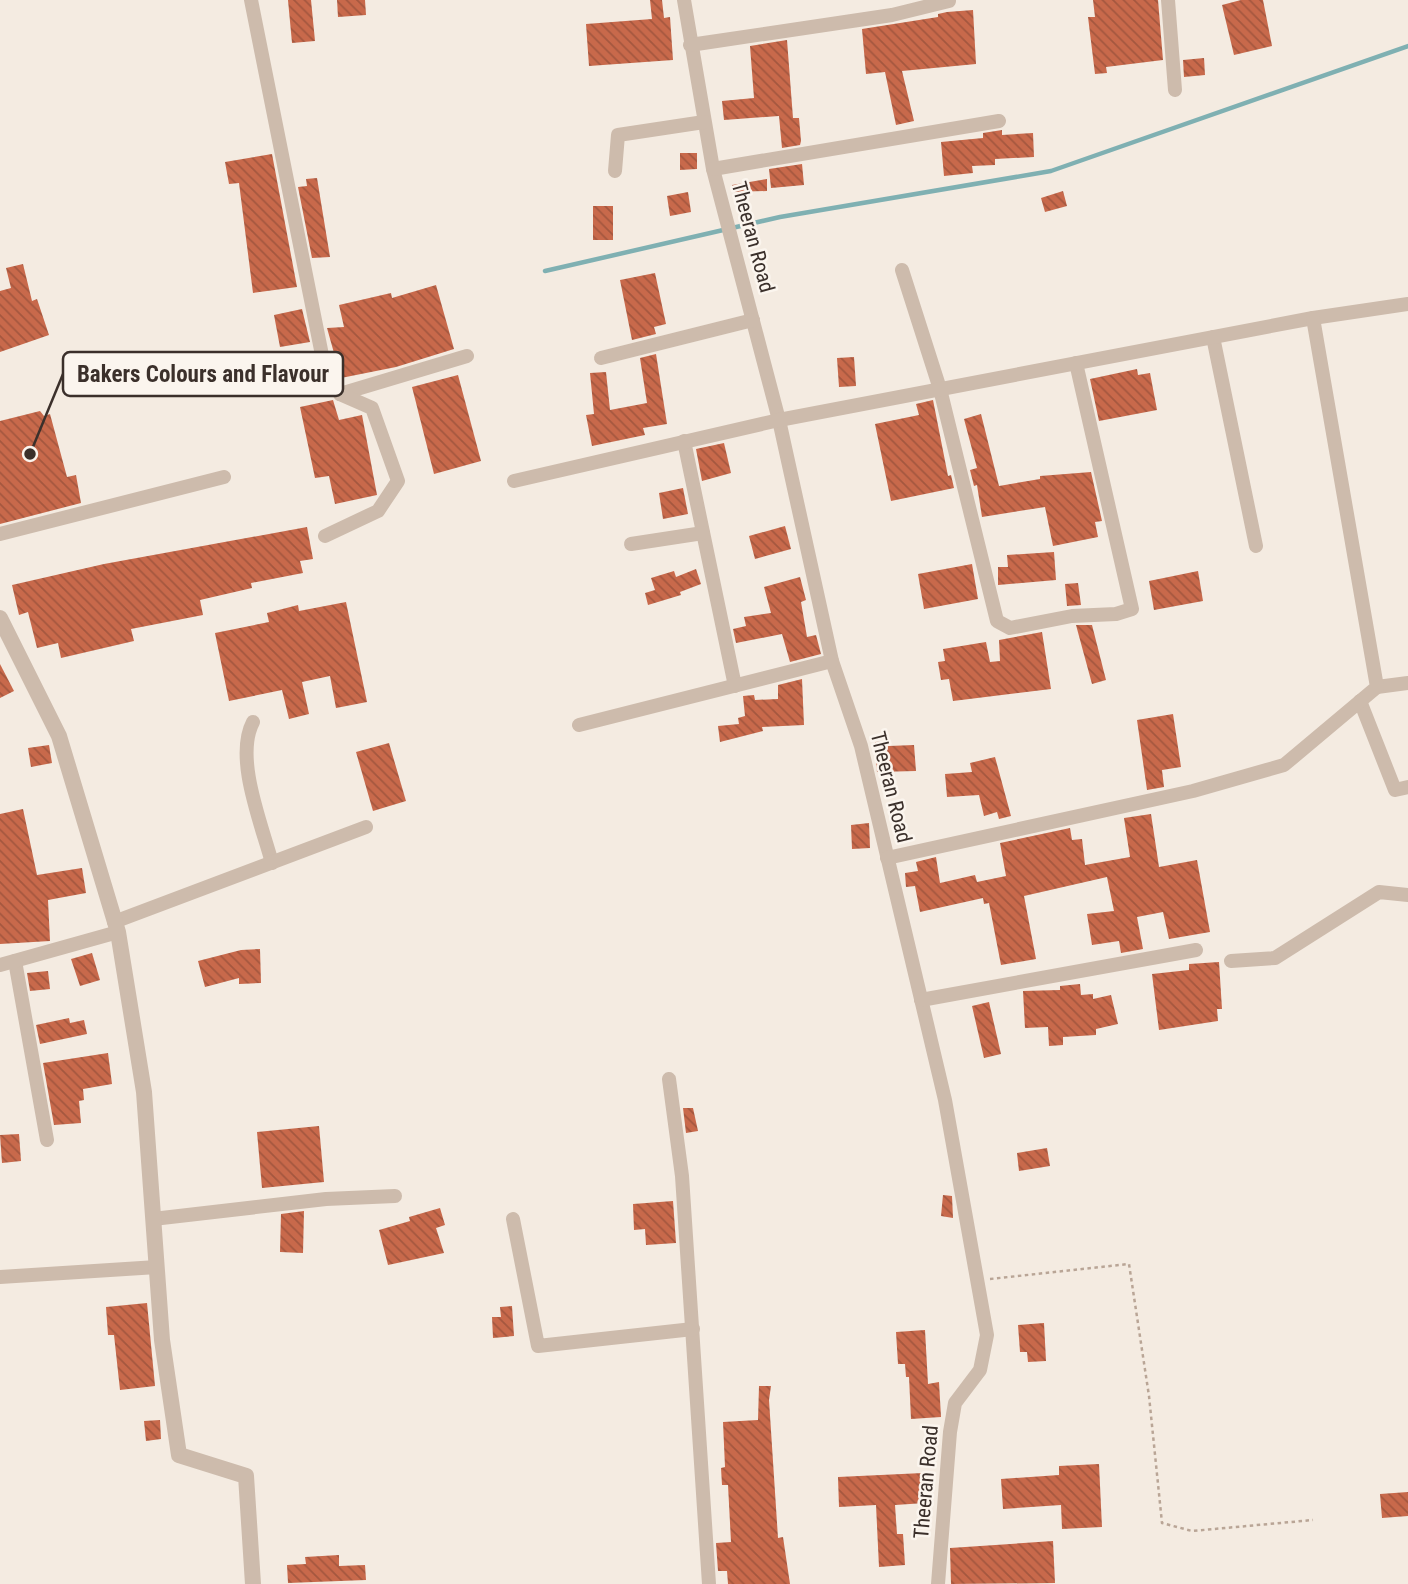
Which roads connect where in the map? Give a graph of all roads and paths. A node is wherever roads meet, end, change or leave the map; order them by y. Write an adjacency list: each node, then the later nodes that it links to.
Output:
1 (251, 0): 20 (street)
2 (684, 0): 5 (street, Theeran Road)
3 (1168, 0): 6 (street)
4 (949, 1): 5 (street)
5 (690, 45): 8 (street, Theeran Road)
6 (1175, 90)
7 (999, 121): 9 (street)
8 (704, 122): 9 (street, Theeran Road); 10 (street)
9 (713, 169): 14 (street, Theeran Road)
10 (615, 171)
11 (902, 270): 19 (street)
12 (1408, 304): 13 (street)
13 (1313, 318): 15 (street); 34 (street)
14 (753, 320): 17 (street); 21 (street, Theeran Road)
15 (1213, 337): 18 (street); 29 (street)
16 (467, 356): 20 (street)
17 (601, 358)
18 (1076, 363): 19 (street); 19 (street)
19 (940, 389): 21 (street)
20 (340, 394): 27 (street)
21 (779, 420): 22 (street); 31 (street, Theeran Road)
22 (684, 441): 24 (street); 25 (street)
23 (225, 477): 26 (street)
24 (514, 481)
25 (703, 533): 28 (street); 33 (street)
26 (0, 534)
27 (325, 537)
28 (631, 544)
29 (1256, 546)
30 (0, 618): 43 (street)
31 (832, 661): 33 (street); 40 (street, Theeran Road)
32 (1408, 683): 34 (street)
33 (735, 686): 37 (street)
34 (1377, 687): 35 (street)
35 (1360, 701): 38 (street); 40 (street)
36 (253, 722): 41 (street)
37 (579, 725)
38 (1408, 787)
39 (366, 827): 41 (street)
40 (887, 858): 48 (street, Theeran Road)
41 (272, 863): 43 (street)
42 (1408, 895): 46 (street)
43 (116, 927): 45 (street); 52 (street)
44 (1196, 950): 48 (street)
45 (15, 961): 47 (street); 50 (street)
46 (1231, 961)
47 (0, 965)
48 (921, 1000): 56 (street, Theeran Road)
49 (669, 1079): 57 (street)
50 (47, 1140)
51 (395, 1196): 52 (street)
52 (153, 1219): 54 (street)
53 (513, 1219): 57 (street)
54 (157, 1267): 55 (street); 59 (street)
55 (0, 1277)
56 (977, 1280): 58 (path); 61 (street, Theeran Road)
57 (693, 1329): 60 (street)
58 (1313, 1520)
59 (253, 1584)
60 (709, 1584)
61 (938, 1584)

